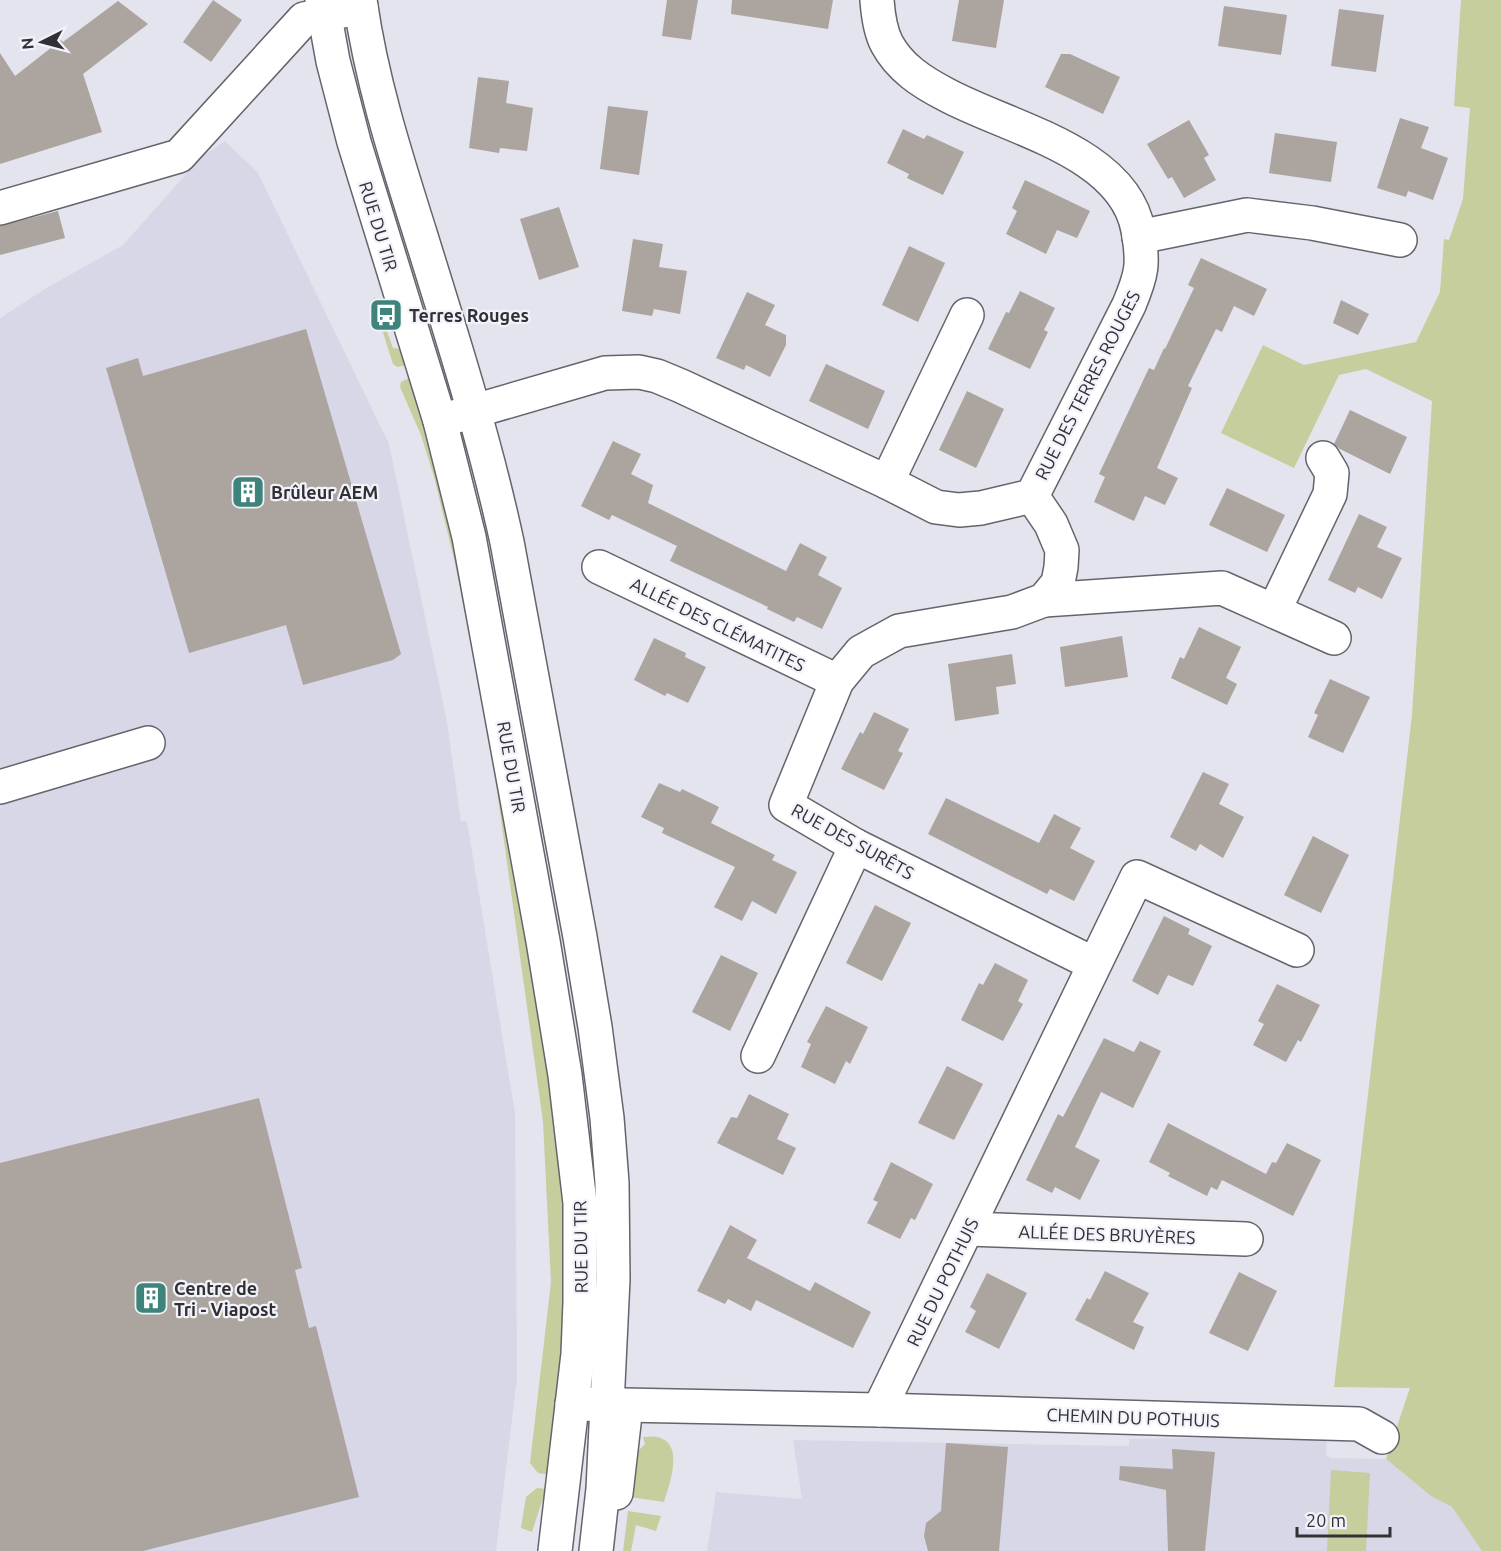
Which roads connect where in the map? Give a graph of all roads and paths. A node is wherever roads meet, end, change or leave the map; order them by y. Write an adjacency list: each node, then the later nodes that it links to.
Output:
1 (877, 0): 5 (street, RUE DES TERRES ROUGES)
2 (360, 4): 3 (street); 8 (street, RUE DU TIR)
3 (323, 7): 4 (street); 9 (street, RUE DU TIR)
4 (0, 208)
5 (1139, 237): 6 (street); 12 (street, RUE DES TERRES ROUGES)
6 (1401, 240)
7 (967, 315): 11 (street)
8 (474, 411): 9 (street, RUE DES TERRES ROUGES); 11 (street, RUE DES TERRES ROUGES); 28 (street, RUE DU TIR)
9 (440, 421): 23 (street, RUE DU TIR)
10 (1323, 458): 15 (street)
11 (887, 482): 12 (street, RUE DES TERRES ROUGES)
12 (1032, 496): 14 (street)
13 (599, 567): 17 (street, ALLÉE DES CLÉMATITES)
14 (1044, 600): 15 (street, RUE DES SURÊTS); 17 (street, RUE DES SURÊTS)
15 (1274, 611): 16 (street, RUE DES SURÊTS)
16 (1334, 638)
17 (837, 681): 20 (street, RUE DES SURÊTS)
18 (148, 743): 19 (street)
19 (0, 787)
20 (856, 846): 22 (street, RUE DES SURÊTS); 24 (street)
21 (1297, 950): 22 (street, RUE DU POTHUIS)
22 (1094, 964): 25 (street, RUE DU POTHUIS)
23 (560, 1043): 27 (street, RUE DU TIR); 28 (street)
24 (758, 1056)
25 (968, 1229): 26 (street, ALLÉE DES BRUYÈRES); 29 (street, RUE DU POTHUIS)
26 (1246, 1239)
27 (572, 1404): 28 (street); 31 (street, RUE DU TIR)
28 (616, 1405): 29 (street); 32 (street, RUE DU TIR); 33 (street)
29 (879, 1410): 30 (street, CHEMIN DU POTHUIS)
30 (1382, 1437)
31 (555, 1551)
32 (596, 1551)
33 (608, 1551)

